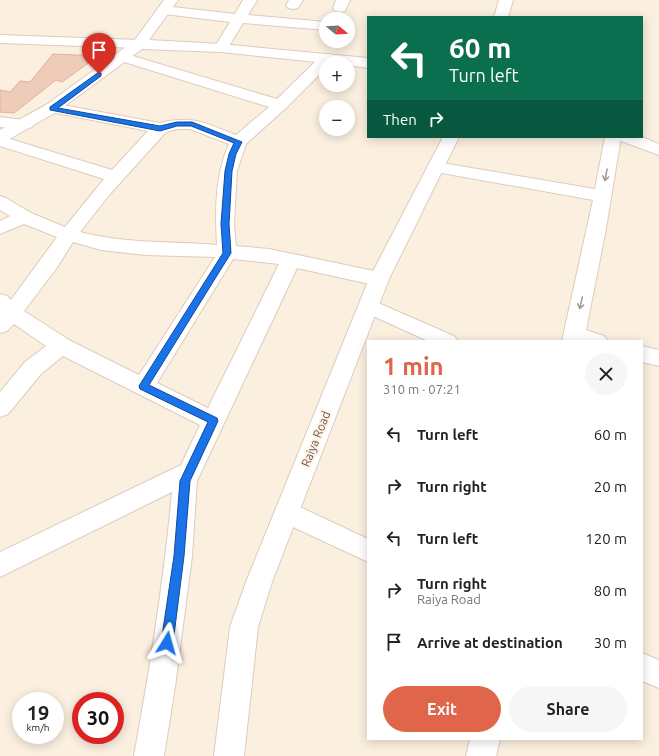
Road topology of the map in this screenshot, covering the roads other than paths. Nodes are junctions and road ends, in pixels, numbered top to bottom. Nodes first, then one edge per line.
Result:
1 (250, 0) edge
2 (506, 0) edge
3 (168, 5) edge
4 (501, 16) edge
5 (239, 17) junction
6 (319, 25) edge
7 (0, 39) edge
8 (139, 44) junction
9 (221, 48) junction
10 (123, 57) junction
11 (319, 57) edge
12 (355, 61) edge
13 (367, 63) edge
14 (319, 66) edge
15 (280, 105) junction
16 (52, 108) junction
17 (0, 122) edge
18 (26, 124) junction
19 (160, 128) junction
20 (0, 137) edge
21 (450, 138) edge
22 (613, 138) edge
23 (629, 138) edge
24 (0, 140) edge
25 (238, 142) junction
26 (659, 150) edge
27 (436, 167) junction
28 (116, 177) junction
29 (603, 196) junction
30 (0, 202) edge
31 (24, 217) junction
32 (0, 228) edge
33 (68, 235) junction
34 (227, 253) junction
35 (290, 261) junction
36 (379, 279) junction
37 (369, 306) junction
38 (4, 313) edge
39 (573, 338) edge
40 (445, 340) edge
41 (589, 340) edge
42 (61, 346) junction
43 (643, 354) edge
44 (659, 358) edge
45 (144, 386) junction
46 (0, 408) edge
47 (213, 421) junction
48 (189, 472) junction
49 (287, 512) junction
50 (367, 551) edge
51 (0, 565) edge
52 (643, 668) edge
53 (659, 674) edge
54 (485, 740) edge
55 (149, 756) edge
56 (229, 756) edge
57 (481, 756) edge

1 - 5 street
2 - 4 street
3 - 5 street
3 - 8 street
5 - 6 street
5 - 9 street
7 - 8 street
8 - 9 street
8 - 10 street
9 - 11 street
10 - 15 street
10 - 16 street
12 - 13 street
14 - 15 street
15 - 25 street
16 - 18 street
16 - 19 street
17 - 18 street
18 - 20 street
19 - 25 street
19 - 28 street
21 - 27 street, Raiya Road
22 -> 29 street
23 - 26 street
24 - 28 street
25 - 34 street
27 - 29 street
27 - 36 street, Raiya Road
28 - 33 street
29 -> 39 street
30 - 31 street
31 - 32 street
31 - 33 street
33 - 34 street
33 - 38 street
34 - 35 street
34 - 45 street
35 - 36 street
35 - 47 street
36 - 37 street, Raiya Road
37 - 40 street
37 - 49 street, Raiya Road
38 - 42 street
39 - 41 street
42 - 45 street
42 - 46 street
43 - 44 street
45 - 47 street
47 - 48 street
48 - 51 street
48 - 55 street
49 - 50 street
49 - 56 street, Raiya Road
52 - 53 street
54 - 57 street

